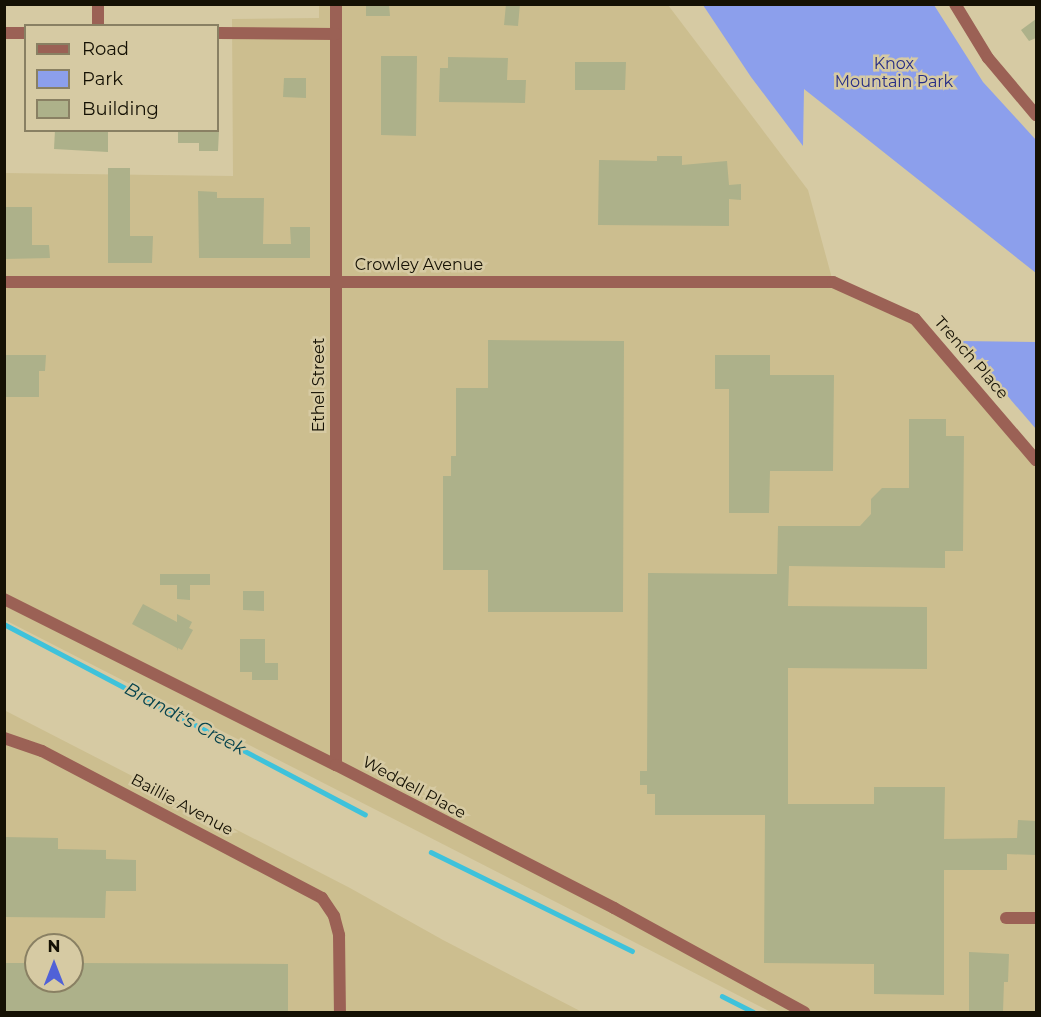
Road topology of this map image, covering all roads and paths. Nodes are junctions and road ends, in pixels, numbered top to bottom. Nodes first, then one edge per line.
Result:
1 (98, 4) edge
2 (336, 4) edge
3 (955, 4) edge
4 (98, 24) edge
5 (4, 33) edge
6 (24, 33) edge
7 (219, 33) edge
8 (336, 34) junction
9 (1036, 115) edge
10 (4, 282) edge
11 (335, 282) junction
12 (833, 282) joint
13 (1036, 460) edge
14 (4, 599) edge
15 (4, 738) edge
16 (336, 765) junction
17 (1006, 918) dead end
18 (1036, 918) edge
19 (340, 1012) edge
20 (804, 1012) edge

1 - 4 street
2 - 8 street, Ethel Street
3 - 9 street
5 - 6 street
7 - 8 street
8 - 11 street, Ethel Street
10 - 11 street, Crowley Avenue
11 - 12 street, Crowley Avenue
11 - 16 street, Ethel Street
12 - 13 street, Trench Place
14 - 16 street, Weddell Place
15 - 19 street, Baillie Avenue
16 - 20 street, Weddell Place
17 - 18 street

